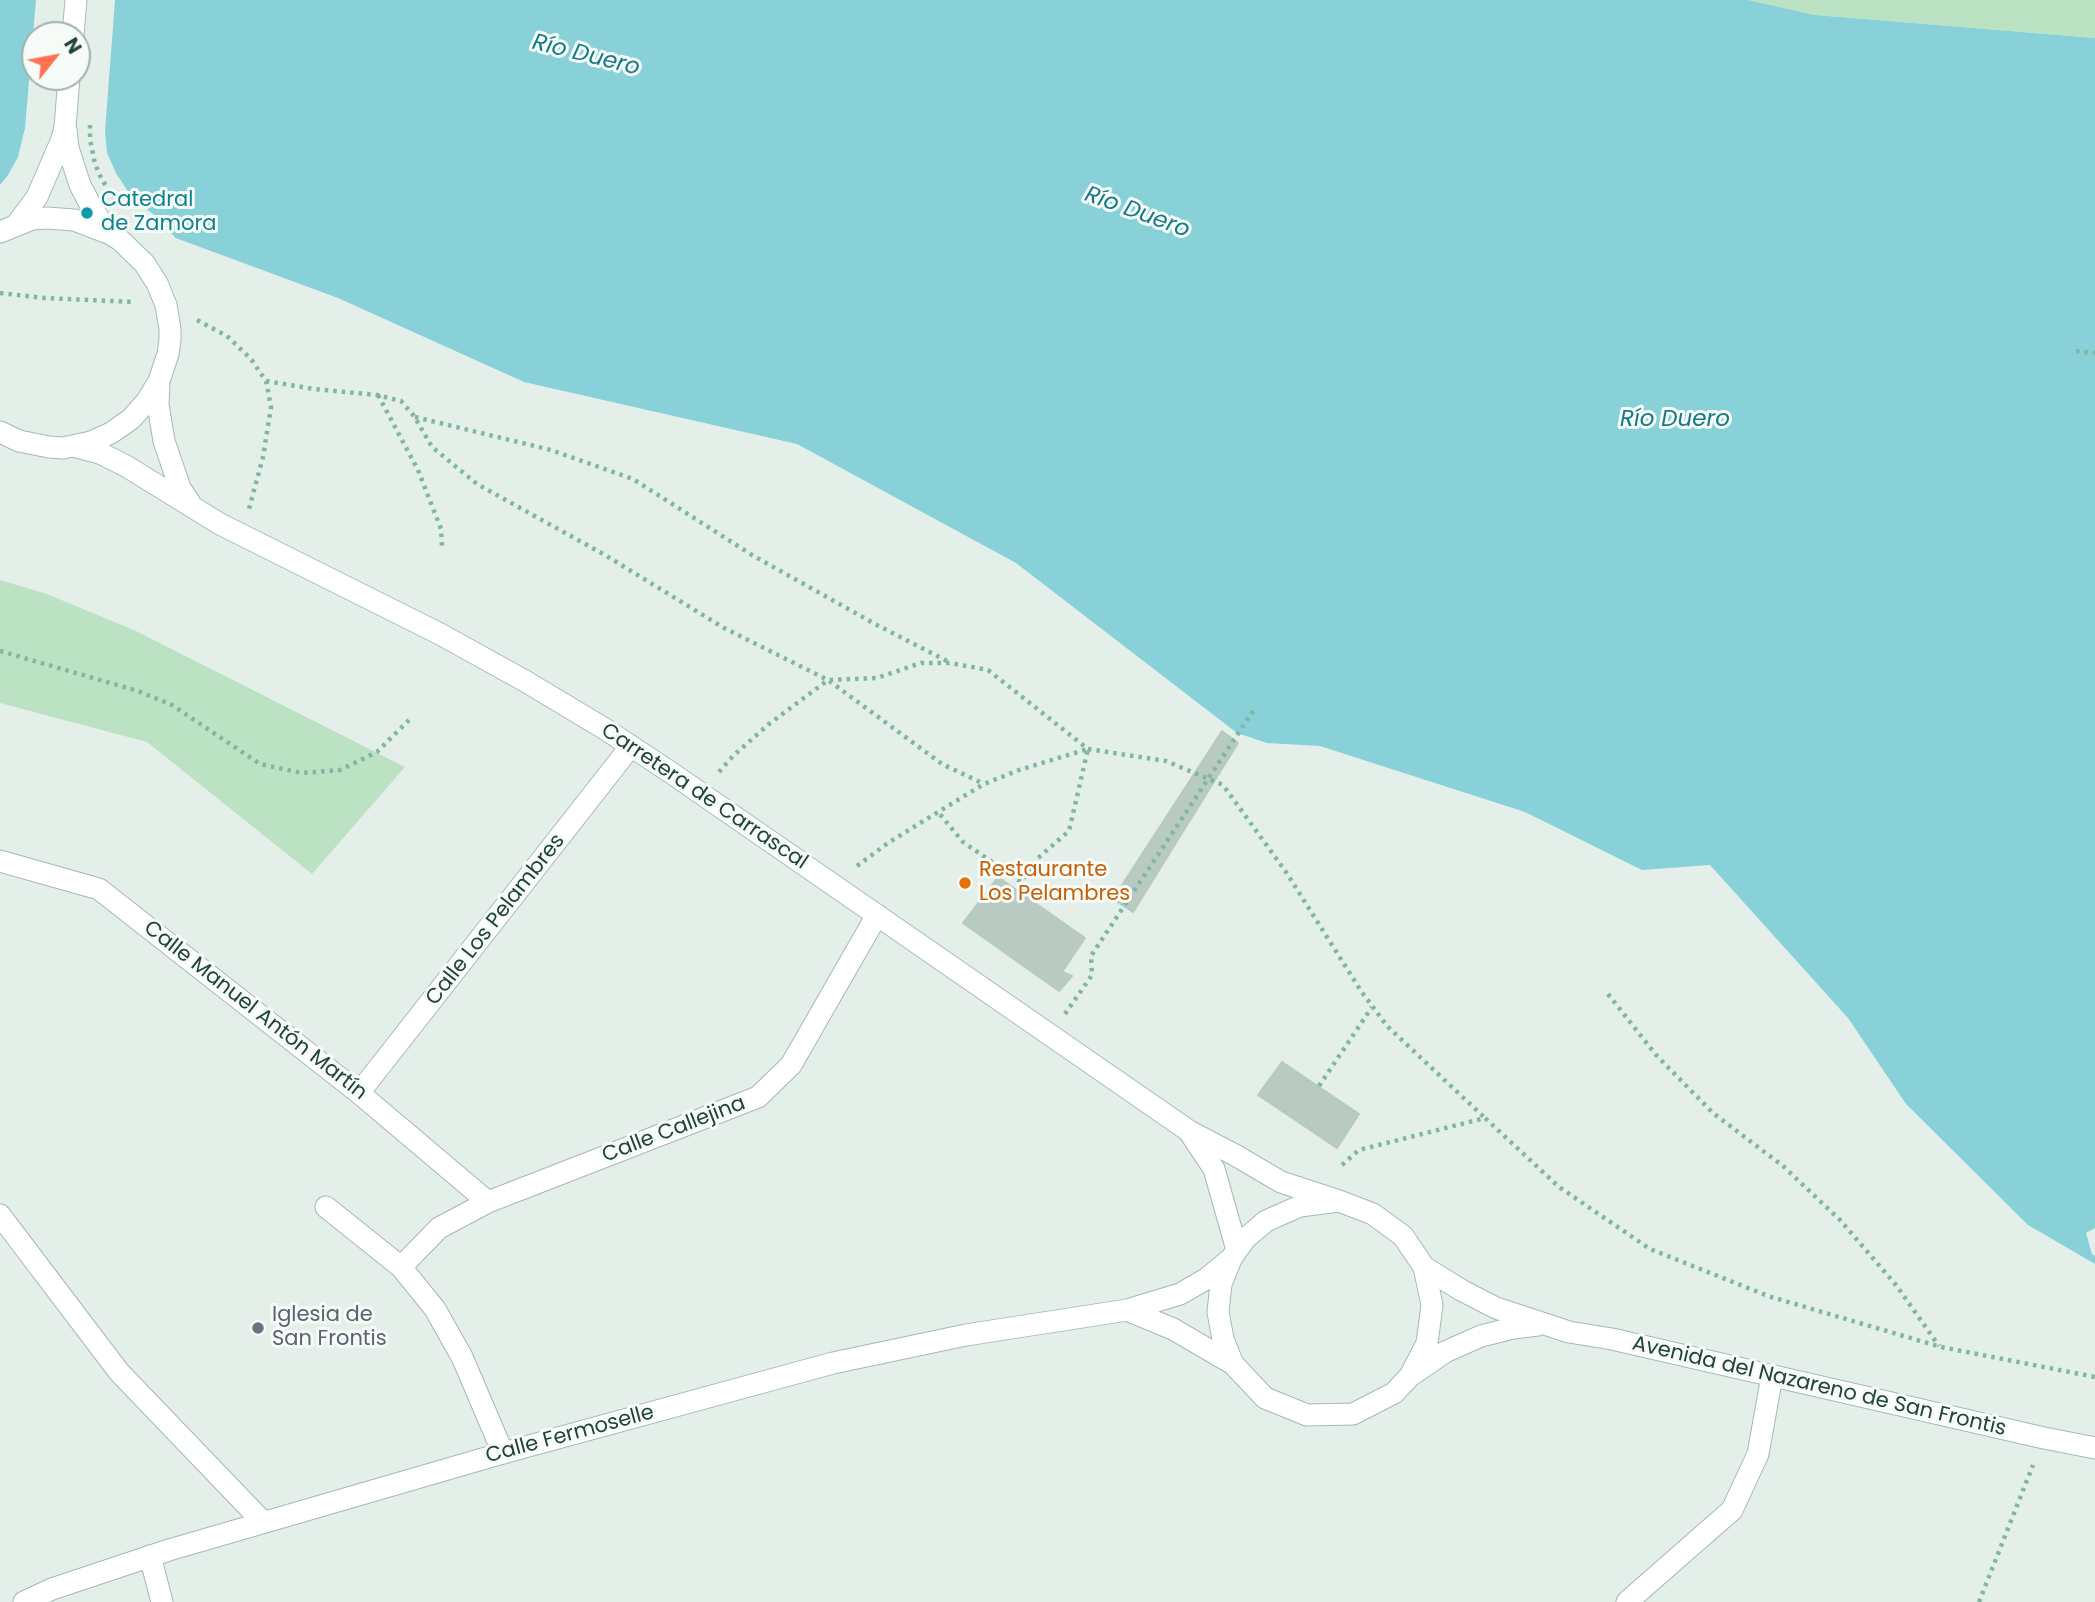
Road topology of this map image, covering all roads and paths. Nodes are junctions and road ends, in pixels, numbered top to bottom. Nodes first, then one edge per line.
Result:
1 (76, 0) edge
2 (74, 21) edge
3 (68, 91) edge
4 (65, 122) junction
5 (8, 228) edge
6 (109, 233) junction
7 (2076, 351) dead end
8 (2095, 353) edge
9 (266, 380) dead end
10 (159, 381) junction
11 (377, 395) junction
12 (414, 416) junction
13 (1, 433) edge
14 (74, 446) junction
15 (194, 507) junction
16 (442, 546) dead end
17 (0, 651) edge
18 (950, 663) junction
19 (828, 680) junction
20 (1253, 711) dead end
21 (409, 720) dead end
22 (631, 746) junction
23 (1088, 749) junction
24 (718, 773) dead end
25 (1206, 779) junction
26 (984, 784) junction
27 (938, 811) junction
28 (0, 861) edge
29 (840, 889) junction
30 (877, 915) junction
31 (1608, 994) dead end
32 (1372, 1007) junction
33 (1065, 1014) dead end
34 (1319, 1086) dead end
35 (359, 1093) junction
36 (1485, 1118) junction
37 (1189, 1131) junction
38 (1342, 1165) dead end
39 (1339, 1201) junction
40 (488, 1202) junction
41 (326, 1207) dead end
42 (0, 1214) edge
43 (1234, 1254) junction
44 (401, 1267) junction
45 (1424, 1267) junction
46 (1126, 1310) junction
47 (1543, 1324) junction
48 (1941, 1348) junction
49 (1233, 1364) junction
50 (1410, 1376) junction
51 (1772, 1376) junction
52 (2095, 1377) edge
53 (2044, 1438) junction
54 (2095, 1448) edge
55 (503, 1453) junction
56 (263, 1522) junction
57 (150, 1556) junction
58 (24, 1602) edge
59 (162, 1602) edge
60 (1627, 1602) edge
61 (1979, 1602) edge

1 - 2 main road
3 - 4 main road
4 - 5 main road
4 - 6 main road
5 - 6 main road
6 - 10 main road, bridge
7 - 8 path
9 - 11 path
10 - 14 main road
10 - 15 main road, Carretera de Carrascal
11 - 12 path
11 - 16 path
12 - 18 path
12 - 19 path
13 - 14 main road
14 - 15 main road, Carretera de Carrascal
15 - 22 main road, Carretera de Carrascal
17 - 21 path
18 - 19 path
18 - 23 path
19 - 24 path
19 - 26 path
20 - 25 path
22 - 29 main road, Carretera de Carrascal
22 - 35 main road, Calle Los Pelambres
23 - 25 path
23 - 26 path
23 - 27 path
25 - 32 path
25 - 33 path
26 - 27 path
27 - 29 path
28 - 35 main road, Calle Manuel Antón Martín
29 - 30 main road, Carretera de Carrascal
30 - 37 main road, Carretera de Carrascal
30 - 40 main road, Calle Callejina
31 - 48 path
32 - 34 path
32 - 36 path
35 - 40 main road, Calle Manuel Antón Martín
36 - 38 path
36 - 48 path
37 - 39 main road, Carretera de Carrascal
37 - 43 main road, Carretera de Carrascal
39 - 43 main road
39 - 45 main road
40 - 44 main road, Calle Callejina
41 - 44 main road
42 - 56 main road
43 - 46 main road, Calle Fermoselle
43 - 49 main road
44 - 55 main road
45 - 47 main road, Avenida del Nazareno de San Frontis
45 - 50 main road
46 - 49 main road
46 - 55 main road, Calle Fermoselle
47 - 50 main road, Avenida del Nazareno de San Frontis
47 - 51 main road, Avenida del Nazareno de San Frontis
48 - 52 path
49 - 50 main road
51 - 53 main road, Avenida del Nazareno de San Frontis
51 - 60 main road
53 - 54 main road, Avenida del Nazareno de San Frontis
53 - 61 path
55 - 56 main road, Calle Fermoselle
56 - 57 main road, Calle Fermoselle
57 - 58 main road, Calle Fermoselle
57 - 59 main road

